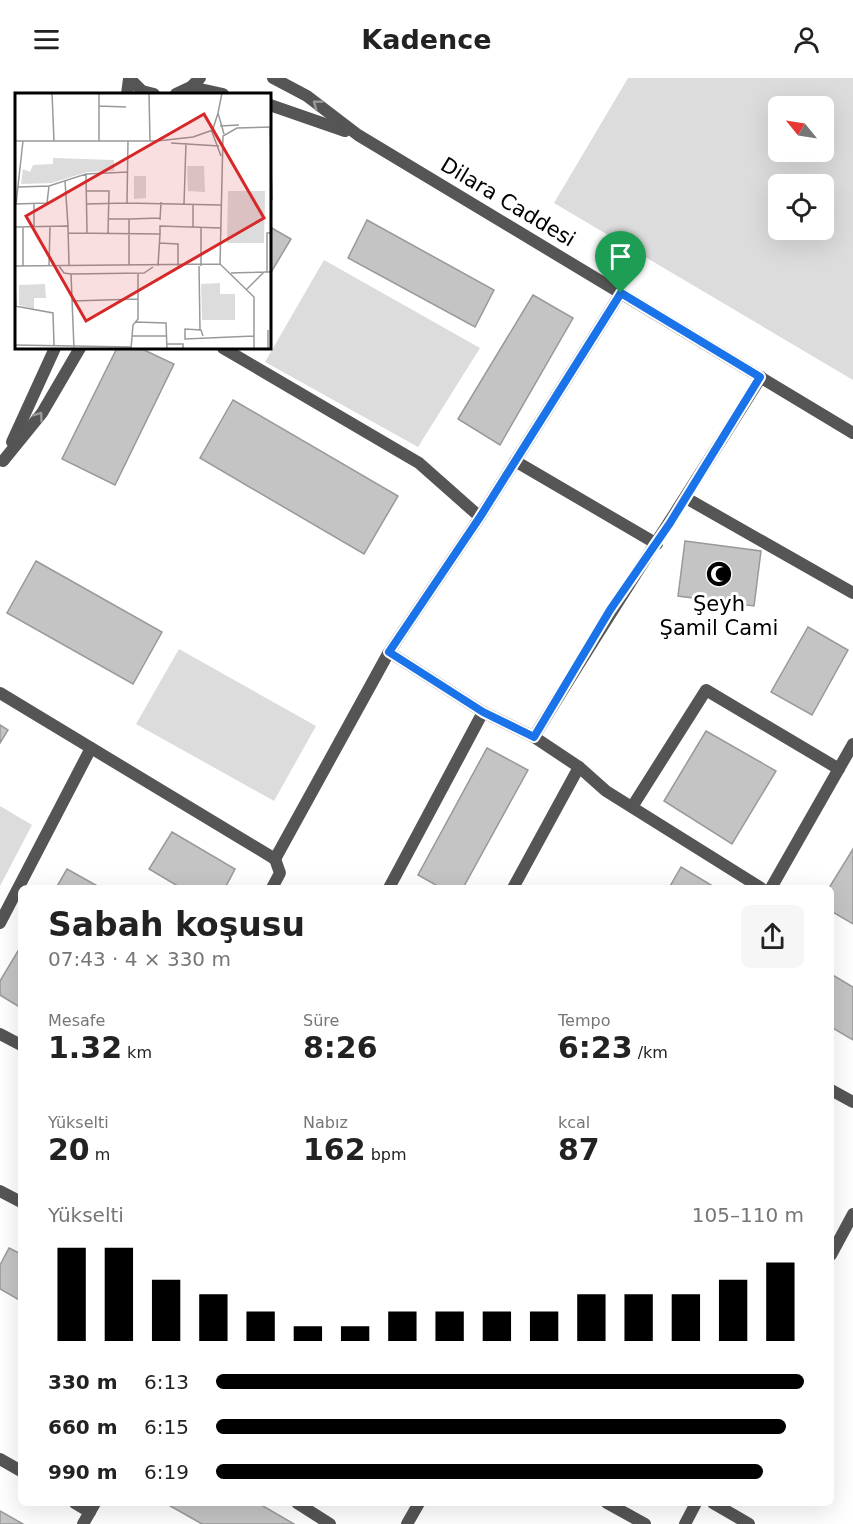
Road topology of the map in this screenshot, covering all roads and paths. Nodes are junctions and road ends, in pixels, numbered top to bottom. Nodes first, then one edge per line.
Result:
1 (273, 78) edge
2 (129, 79) edge
3 (195, 83) edge
4 (150, 93) edge
5 (178, 93) edge
6 (220, 93) edge
7 (272, 106) edge
8 (358, 135) junction
9 (621, 293) junction
10 (55, 350) edge
11 (79, 350) edge
12 (226, 350) edge
13 (760, 377) junction
14 (853, 433) edge
15 (515, 460) junction
16 (1, 464) edge
17 (686, 498) junction
18 (480, 517) junction
19 (657, 544) junction
20 (853, 593) edge
21 (389, 652) junction
22 (0, 693) edge
23 (483, 712) junction
24 (534, 737) junction
25 (853, 744) edge
26 (91, 748) junction
27 (579, 767) junction
28 (839, 769) junction
29 (632, 807) junction
30 (275, 858) junction
31 (19, 885) edge
32 (274, 885) edge
33 (391, 885) edge
34 (515, 885) edge
35 (756, 885) edge
36 (773, 885) edge
37 (18, 888) edge
38 (0, 922) edge
39 (0, 1034) edge
40 (18, 1043) edge
41 (834, 1092) edge
42 (853, 1102) edge
43 (0, 1191) edge
44 (18, 1200) edge
45 (853, 1214) edge
46 (834, 1249) edge
47 (0, 1459) edge
48 (18, 1469) edge
49 (302, 1506) edge
50 (417, 1506) edge
51 (612, 1506) edge
52 (694, 1506) edge
53 (718, 1506) edge
54 (92, 1507) edge
55 (83, 1524) edge
56 (330, 1524) edge
57 (407, 1524) edge
58 (645, 1524) edge
59 (685, 1524) edge
60 (750, 1524) edge

8 -> 1 street
2 - 4 street
3 - 5 street
3 - 6 street
7 - 8 street
8 - 9 street, Dilara Caddesi
9 - 13 street, Dilara Caddesi
9 - 15 street
10 - 16 street
16 -> 11 street
12 - 18 street
13 - 14 street, Dilara Caddesi
13 - 17 street
15 - 18 street
15 - 19 street
17 - 19 street
17 - 20 street
18 - 21 street
19 - 24 street
21 - 23 street
21 - 30 street
22 - 26 street
23 - 24 street
23 - 33 street
24 - 27 street
25 - 28 street
26 - 30 street
26 - 31 street
27 - 29 street
27 - 34 street
28 - 29 street
28 - 36 street
29 - 35 street
30 - 32 street
37 - 38 street
39 - 40 street
41 - 42 street
43 - 44 street
45 - 46 street
47 - 48 street
49 - 56 street
50 - 57 street
51 - 58 street
52 - 59 street
53 - 60 street
54 - 55 street

